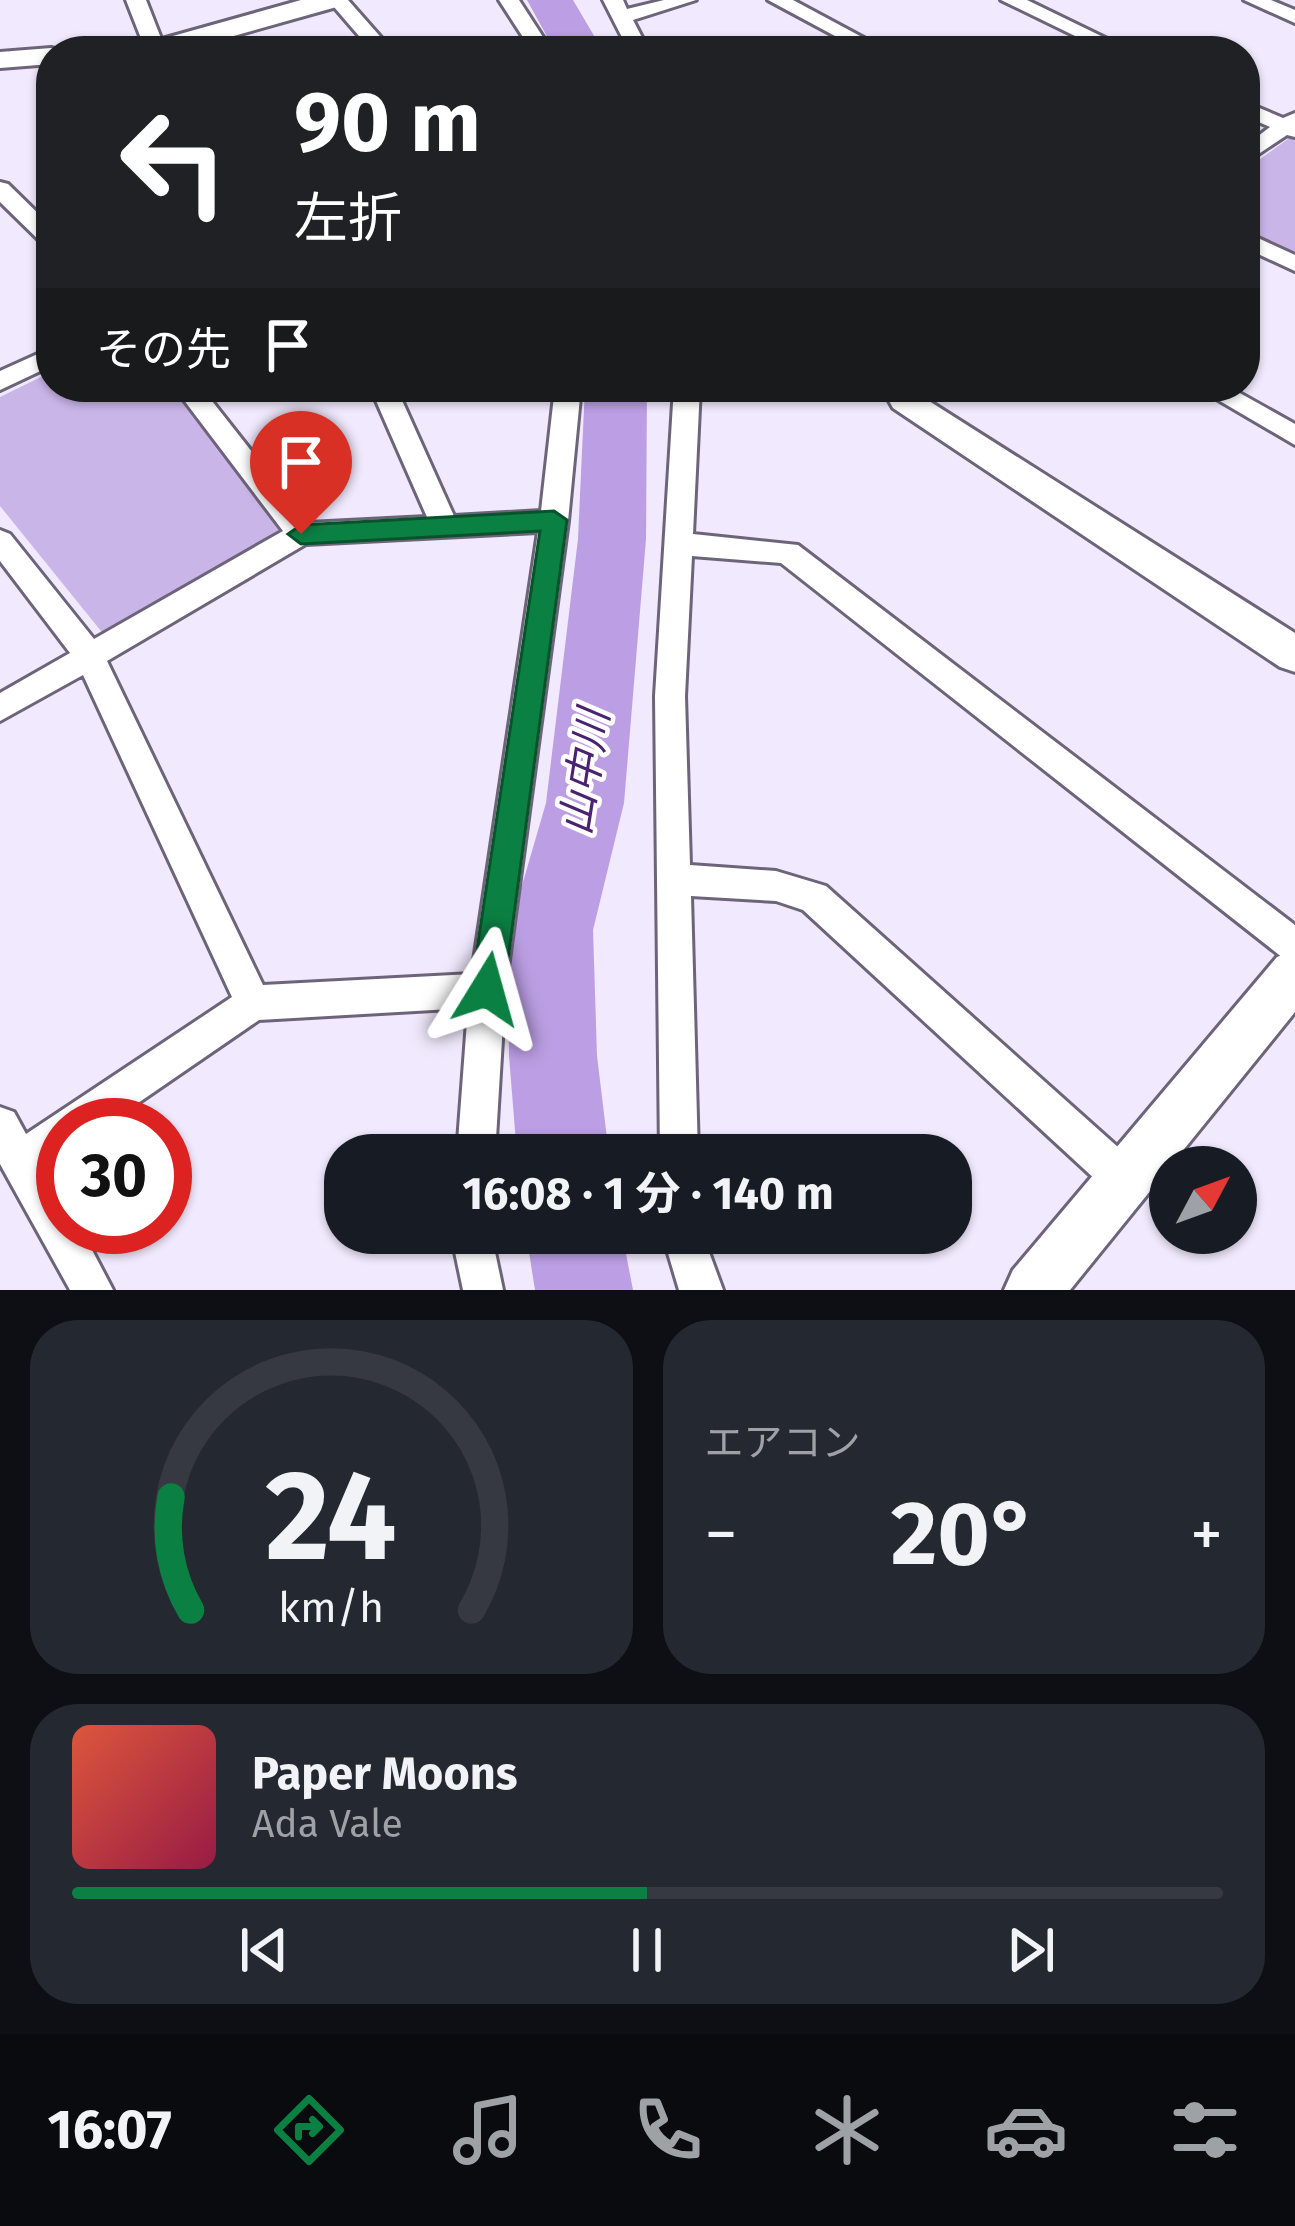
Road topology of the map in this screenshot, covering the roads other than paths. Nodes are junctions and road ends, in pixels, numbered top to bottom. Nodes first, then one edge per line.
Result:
1 (136, 0) edge
2 (335, 0) edge
3 (509, 0) edge
4 (686, 0) edge
5 (778, 0) edge
6 (1011, 0) edge
7 (1254, 0) edge
8 (618, 8) edge
9 (1295, 17) edge
10 (144, 36) edge
11 (200, 36) edge
12 (369, 36) edge
13 (532, 36) edge
14 (632, 36) edge
15 (849, 36) edge
16 (1089, 36) edge
17 (36, 57) edge
18 (0, 60) edge
19 (1260, 113) edge
20 (1292, 125) edge
21 (1260, 146) edge
22 (0, 189) edge
23 (36, 224) edge
24 (1260, 246) edge
25 (1295, 264) edge
26 (36, 363) edge
27 (0, 381) edge
28 (199, 402) edge
29 (390, 402) edge
30 (566, 402) edge
31 (686, 402) edge
32 (921, 402) edge
33 (1236, 402) edge
34 (1295, 436) edge
35 (554, 520) junction
36 (445, 526) junction
37 (301, 534) junction
38 (0, 541) edge
39 (680, 544) junction
40 (1295, 655) edge
41 (91, 656) junction
42 (0, 708) edge
43 (673, 879) junction
44 (1295, 946) edge
45 (1295, 974) edge
46 (487, 989) junction
47 (253, 1004) junction
48 (113, 1098) edge
49 (0, 1126) edge
50 (477, 1134) edge
51 (679, 1134) edge
52 (36, 1150) edge
53 (21, 1160) junction
54 (1124, 1179) junction
55 (475, 1254) edge
56 (688, 1254) edge
57 (93, 1290) edge
58 (483, 1290) edge
59 (703, 1290) edge
60 (1033, 1290) edge

1 - 10 street
2 - 11 street
2 - 12 street
3 - 13 street
4 - 8 street
5 - 15 street
6 - 16 street
7 - 9 street
8 - 14 street
17 - 18 street
19 - 20 street
20 - 21 street
22 - 23 street
24 - 25 street
26 - 27 street
28 - 37 street
29 - 36 street
30 - 35 street
31 - 39 street
32 - 40 street
33 - 34 street
35 - 36 street
35 - 46 street
36 - 37 street
37 - 41 street
38 - 41 street
39 - 43 street
39 - 44 street
41 - 42 street
41 - 47 street
43 - 51 street
43 - 54 street
45 - 54 street
46 - 47 street
46 - 50 street
47 - 48 street
49 - 53 street
52 - 53 street
53 - 57 street
54 - 60 street
55 - 58 street
56 - 59 street

